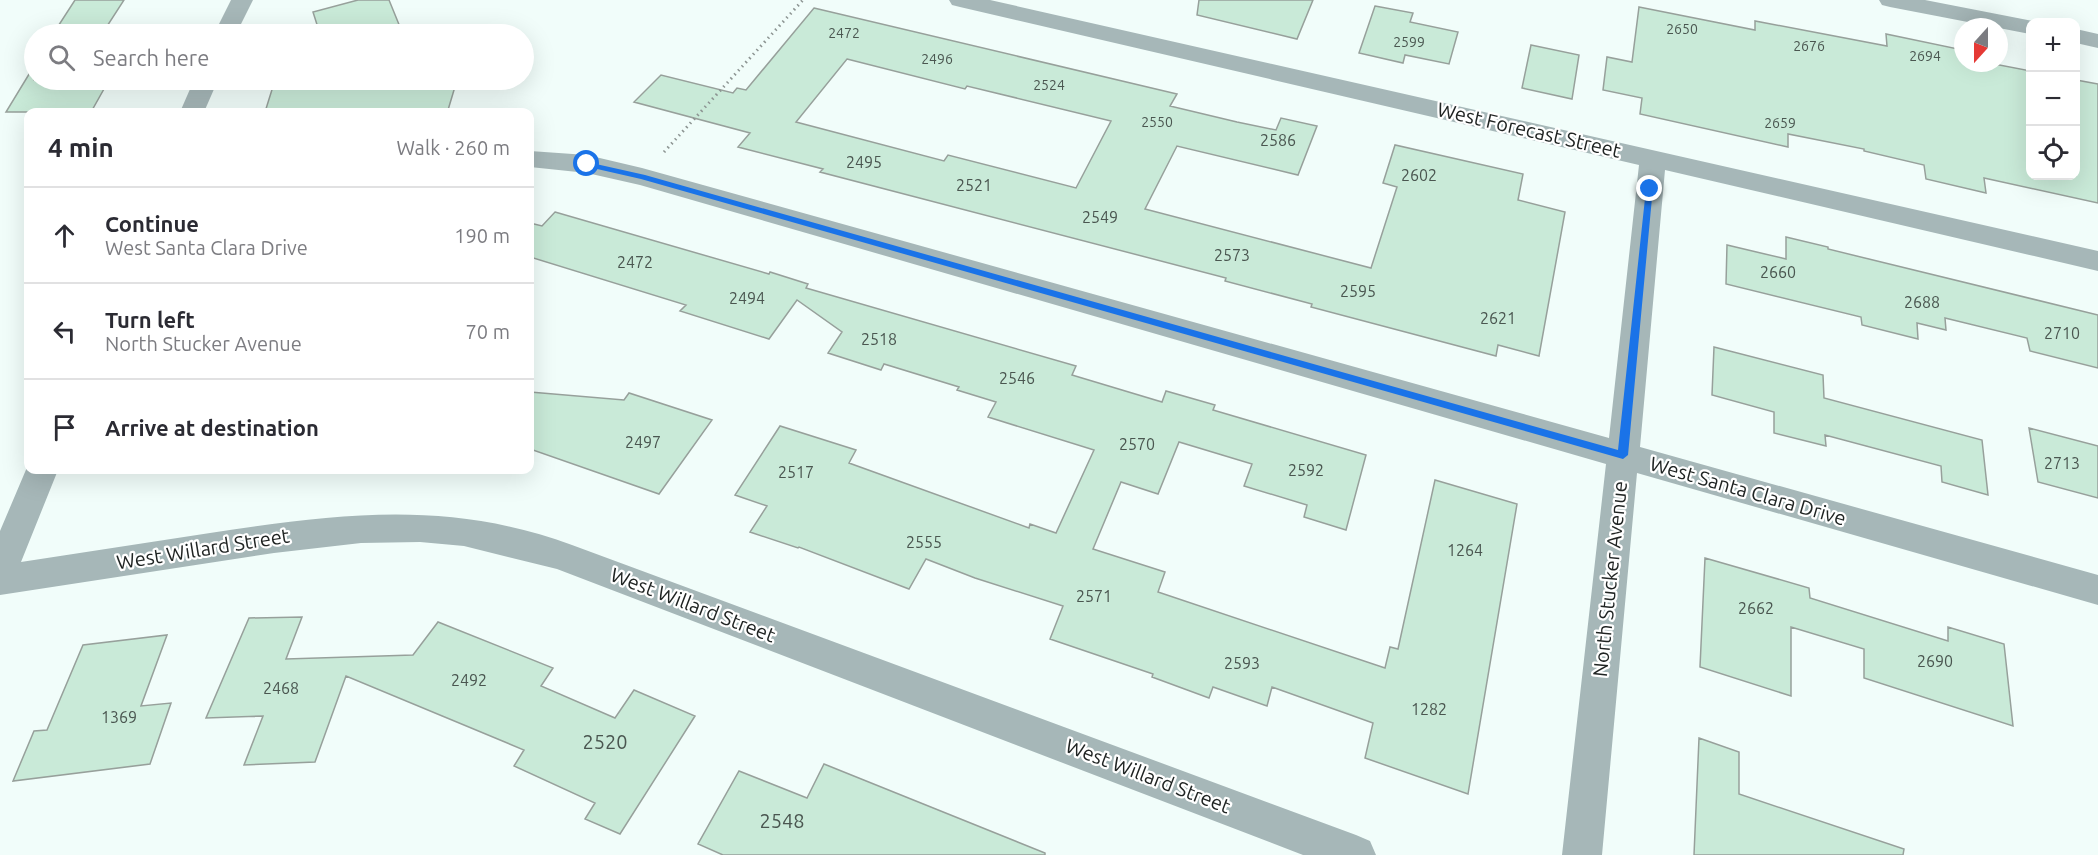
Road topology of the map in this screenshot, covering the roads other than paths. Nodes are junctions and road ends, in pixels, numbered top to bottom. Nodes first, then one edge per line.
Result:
1 (242, 0) edge
2 (960, 0) edge
3 (1890, 0) edge
4 (230, 24) edge
5 (2026, 26) edge
6 (2080, 37) edge
7 (2098, 41) edge
8 (202, 90) edge
9 (194, 108) edge
10 (534, 159) edge
11 (1653, 159) junction
12 (2098, 261) edge
13 (1623, 455) junction
14 (40, 474) edge
15 (0, 571) edge
16 (0, 580) edge
17 (2098, 590) edge
18 (1356, 855) edge
19 (1582, 855) edge

1 - 4 street
2 - 11 street, West Forecast Street
3 - 5 street
6 - 7 street
8 - 9 street
10 - 13 street, West Santa Clara Drive
11 - 12 street, West Forecast Street
11 - 13 street, North Stucker Avenue
13 - 17 street, West Santa Clara Drive
13 - 19 street, North Stucker Avenue
14 - 15 street
16 - 18 street, West Willard Street

